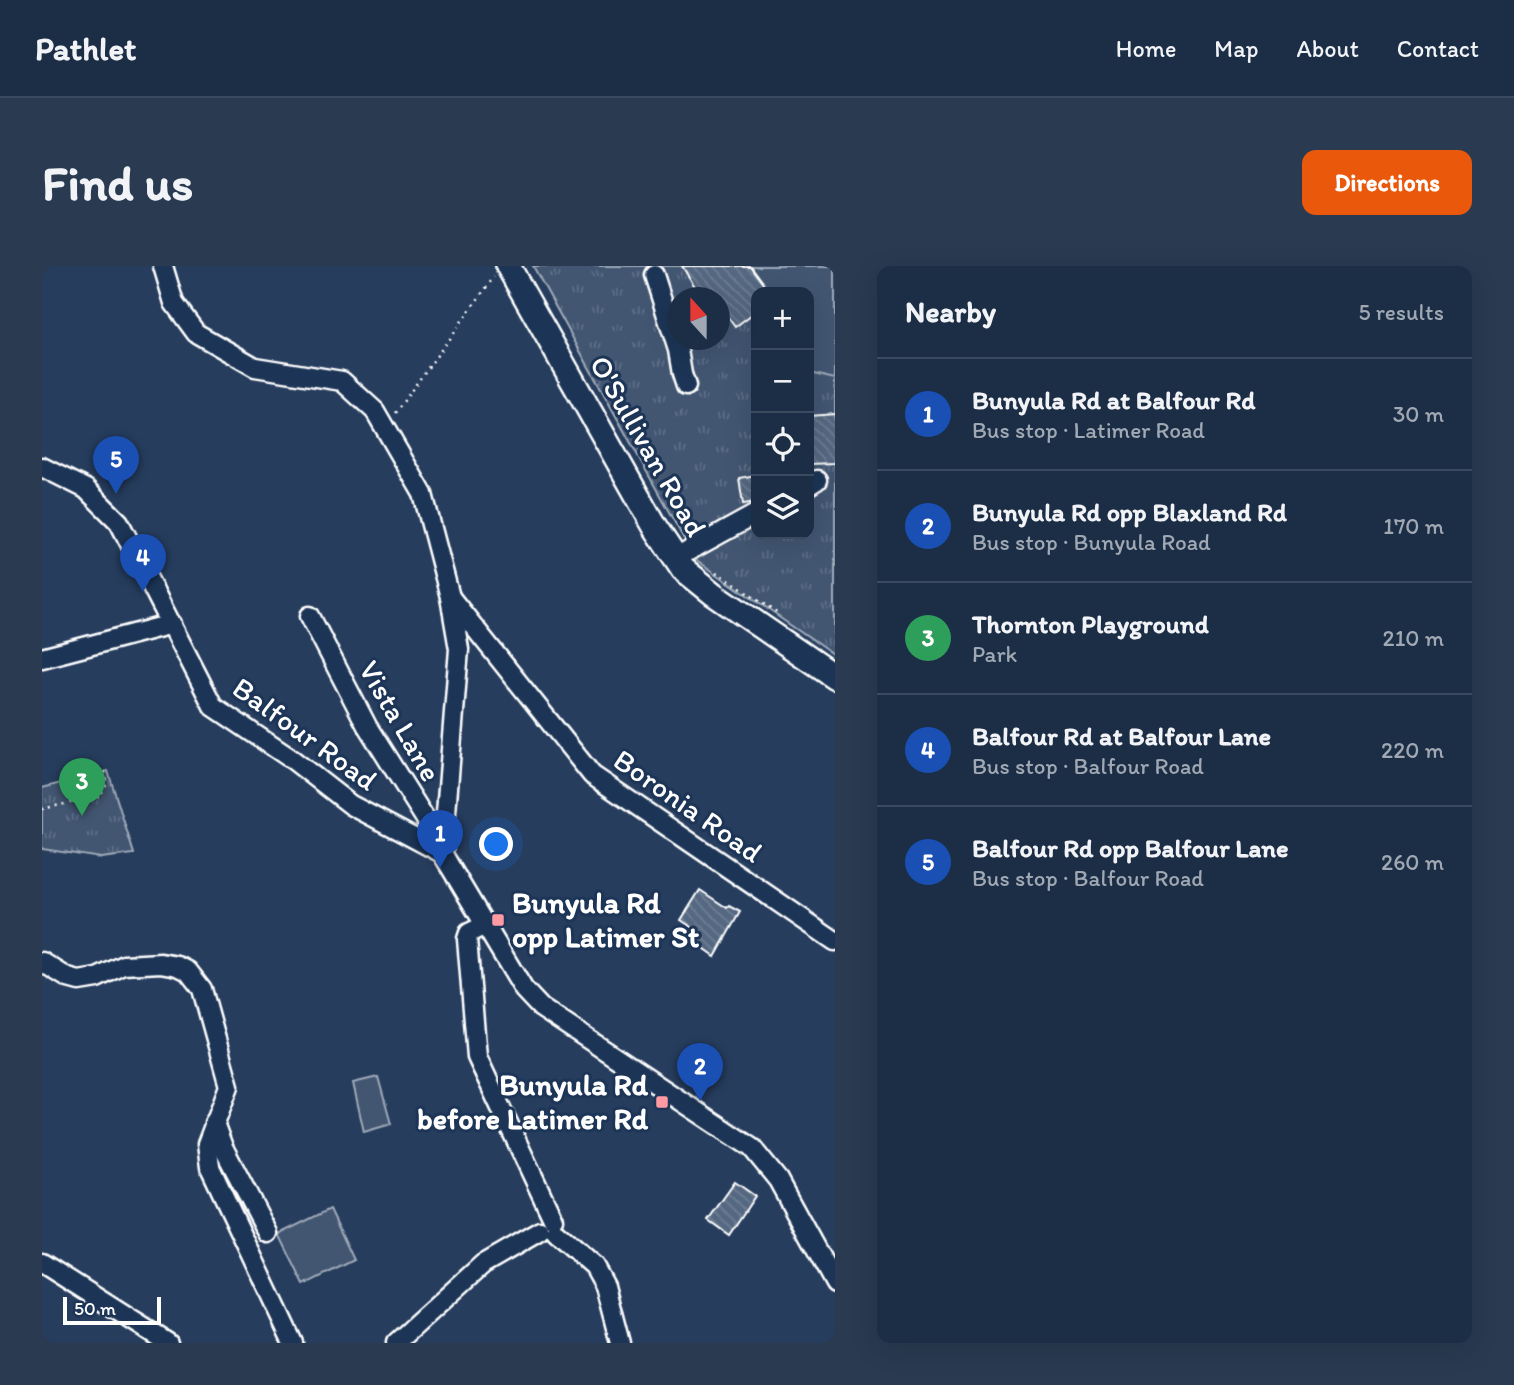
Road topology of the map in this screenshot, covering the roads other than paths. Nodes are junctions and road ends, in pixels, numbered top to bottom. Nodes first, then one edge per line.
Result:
1 (163, 266) edge
2 (501, 271) edge
3 (654, 275) dead end
4 (686, 386) dead end
5 (42, 467) edge
6 (751, 517) edge
7 (684, 554) junction
8 (450, 597) junction
9 (310, 616) dead end
10 (172, 624) junction
11 (42, 658) edge
12 (835, 677) edge
13 (443, 853) junction
14 (485, 925) junction
15 (835, 941) edge
16 (42, 962) edge
17 (214, 1123) junction
18 (550, 1228) junction
19 (268, 1233) dead end
20 (44, 1271) edge
21 (835, 1284) edge
22 (168, 1343) edge
23 (293, 1343) edge
24 (396, 1343) edge
25 (620, 1343) edge

1 - 8 street
2 - 7 main road, O'Sullivan Road
3 - 4 street
5 - 10 street, Balfour Road
6 - 7 street
7 - 12 main road, O'Sullivan Road
8 - 13 street
8 - 15 street, Boronia Road
9 - 13 street, Vista Lane
10 - 11 street
10 - 13 street, Balfour Road
13 - 14 street, Vista Lane
14 - 18 street
14 - 21 street, Vista Lane
16 - 17 street
17 - 19 street
17 - 23 street
18 - 24 street
18 - 25 street
20 - 22 street

